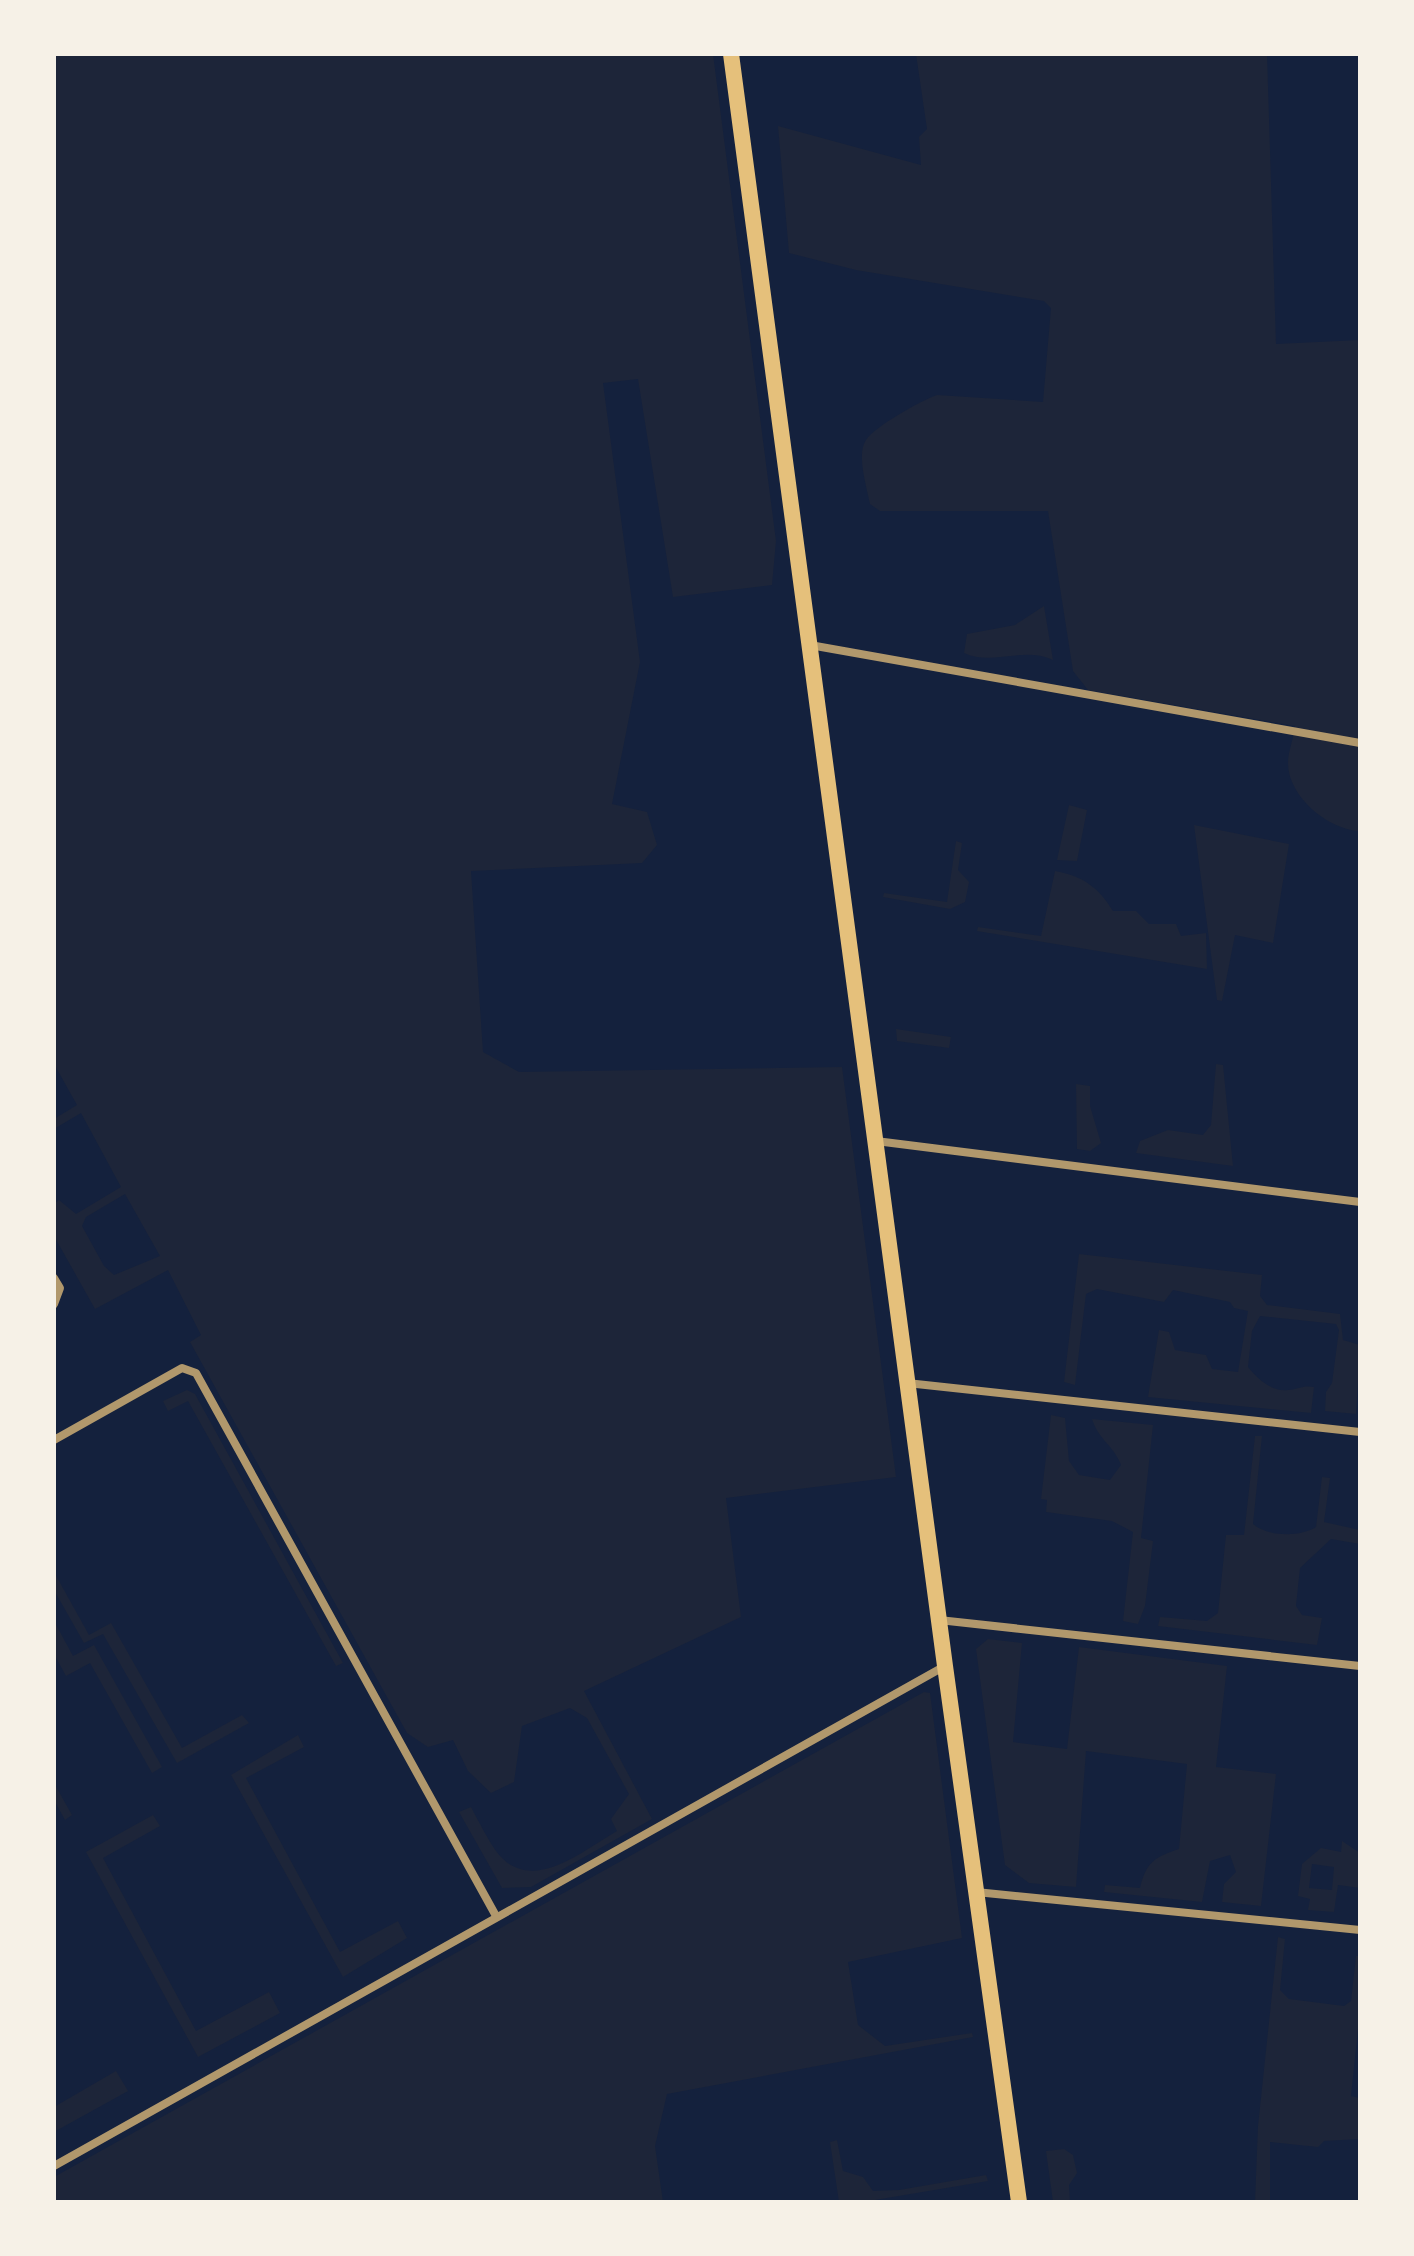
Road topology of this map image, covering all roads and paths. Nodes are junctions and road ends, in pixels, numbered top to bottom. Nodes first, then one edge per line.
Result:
1 (731, 54) edge
2 (810, 645) junction
3 (1360, 743) edge
4 (875, 1141) junction
5 (1360, 1202) edge
6 (54, 1278) edge
7 (54, 1304) edge
8 (907, 1383) junction
9 (1360, 1432) edge
10 (54, 1440) edge
11 (938, 1620) junction
12 (945, 1666) junction
13 (1360, 1666) edge
14 (976, 1892) junction
15 (496, 1916) junction
16 (1360, 1930) edge
17 (54, 2166) edge
18 (1019, 2202) edge

1 - 2 main road
2 - 3 street
2 - 4 main road
4 - 5 street
4 - 8 main road
6 - 7 street
8 - 9 street
8 - 11 main road
10 - 15 street
11 - 12 main road
11 - 13 street
12 - 14 main road
12 - 15 street
14 - 16 street
14 - 18 main road
15 - 17 street

